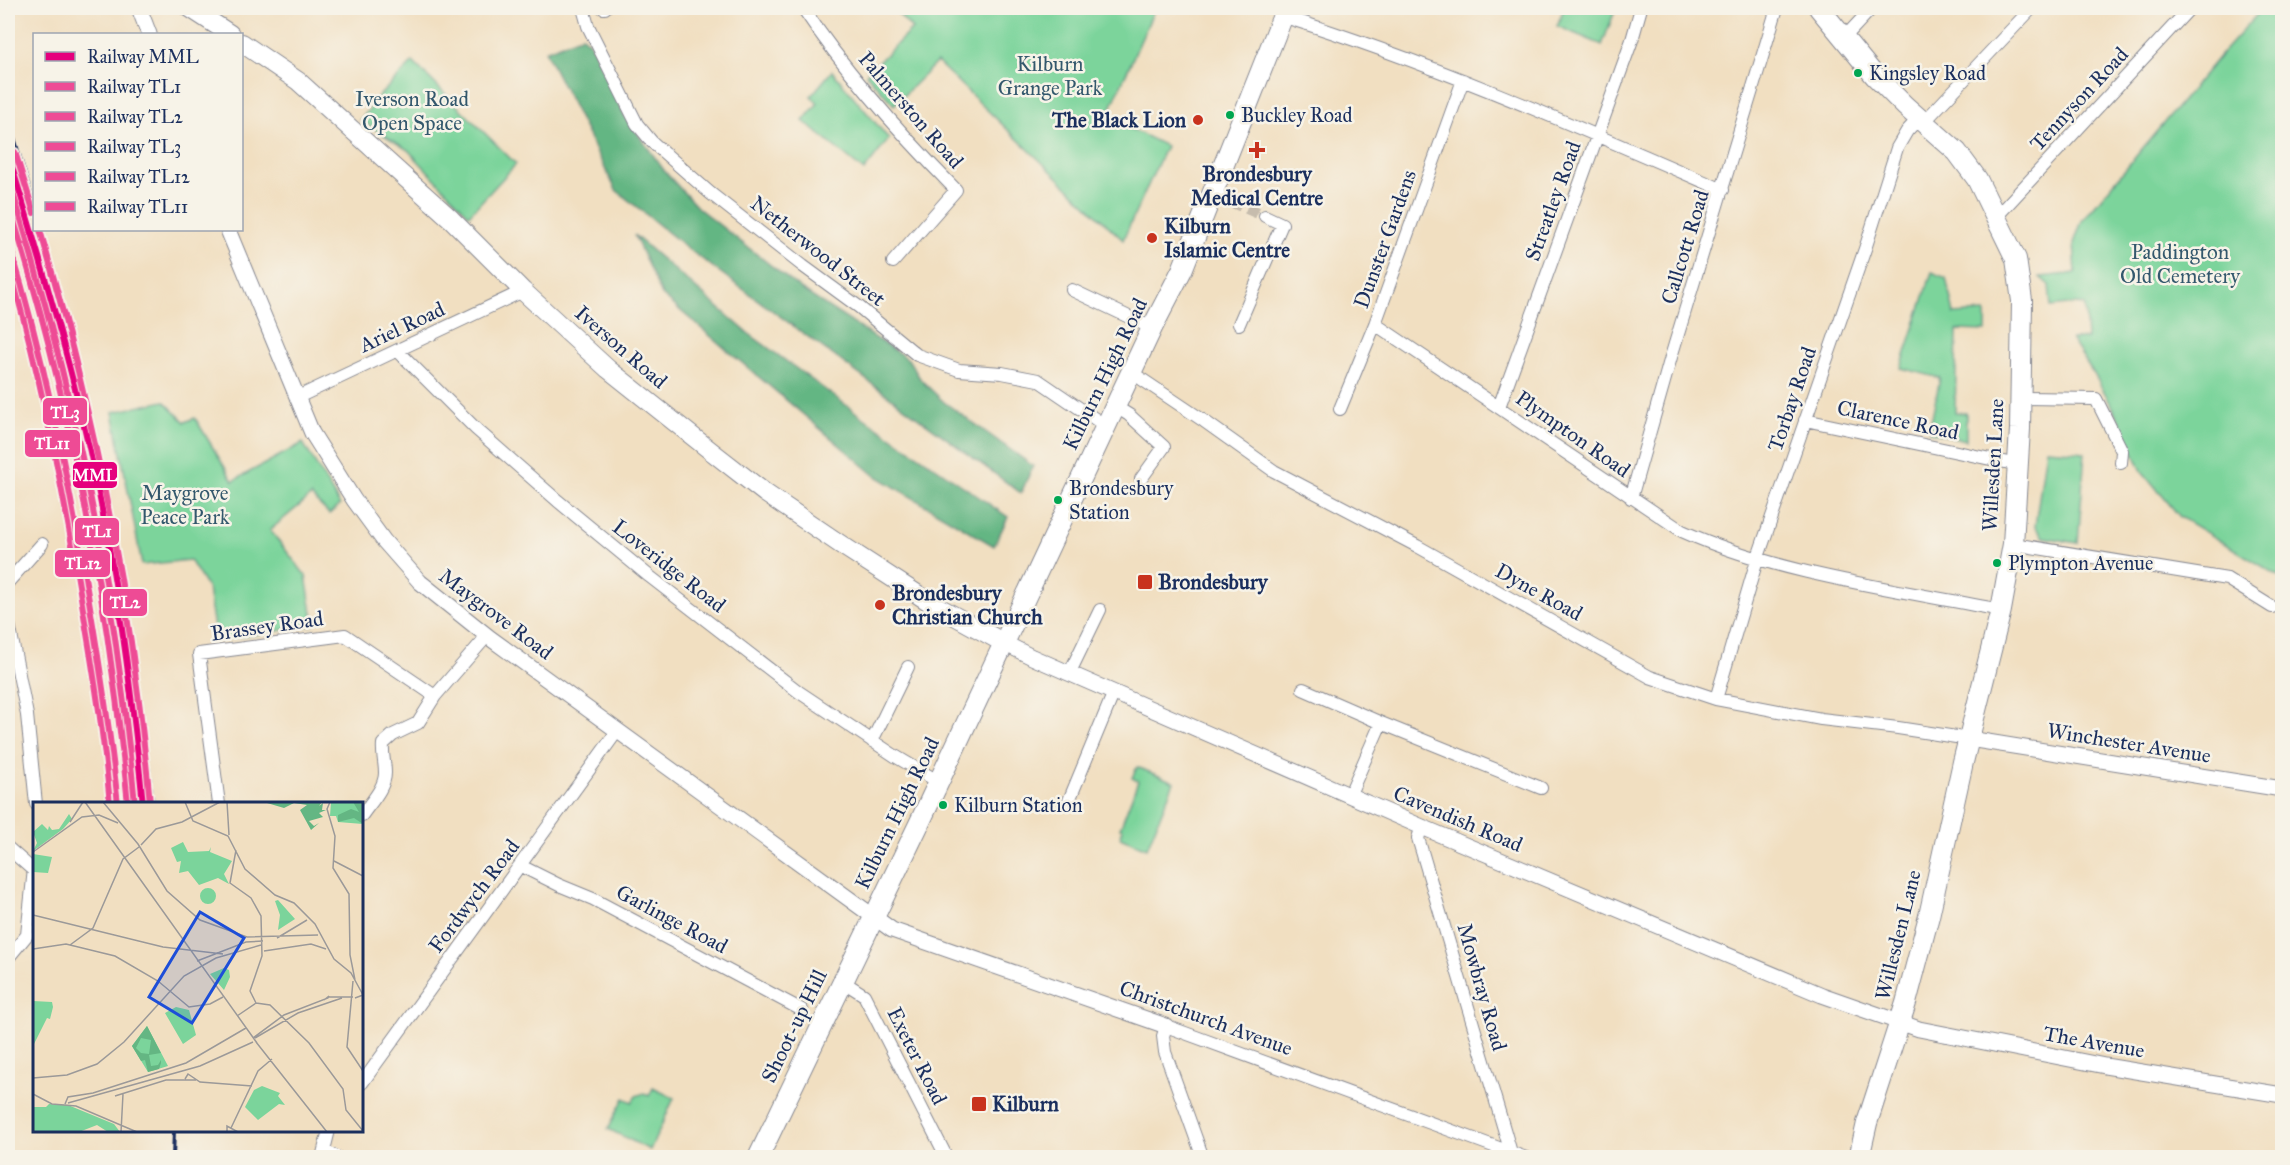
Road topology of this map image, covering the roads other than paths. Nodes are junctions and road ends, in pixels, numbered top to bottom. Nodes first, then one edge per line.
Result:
1 (139, 8) edge
2 (190, 8) edge
3 (583, 8) edge
4 (803, 8) edge
5 (1641, 8) edge
6 (1778, 8) edge
7 (1819, 8) edge
8 (1872, 8) edge
9 (2032, 8) edge
10 (2190, 8) edge
11 (1284, 12) edge
12 (148, 33) edge
13 (228, 33) edge
14 (1843, 39) junction
15 (243, 44) edge
16 (1463, 80) junction
17 (1922, 120) junction
18 (1598, 135) junction
19 (1723, 190) junction
20 (1265, 216) tunnel mouth
21 (1996, 217) junction
22 (228, 231) edge
23 (893, 262) dead end
24 (1072, 290) dead end
25 (523, 291) junction
26 (1239, 324) dead end
27 (1375, 324) junction
28 (1152, 328) junction
29 (398, 351) junction
30 (1131, 372) junction
31 (296, 398) junction
32 (2021, 398) junction
33 (1116, 407) junction
34 (1499, 407) junction
35 (1340, 409) dead end
36 (1805, 420) junction
37 (1107, 427) junction
38 (2121, 463) dead end
39 (2019, 465) junction
40 (1141, 479) dead end
41 (1631, 498) junction
42 (42, 543) dead end
43 (2013, 544) junction
44 (1757, 560) junction
45 (8, 582) edge
46 (2272, 607) dead end
47 (1100, 610) dead end
48 (2001, 610) junction
49 (8, 619) edge
50 (487, 636) junction
51 (1004, 642) junction
52 (908, 667) dead end
53 (1070, 672) junction
54 (1303, 689) dead end
55 (1114, 692) junction
56 (435, 696) junction
57 (1716, 699) junction
58 (1381, 723) junction
59 (618, 730) junction
60 (1969, 739) junction
61 (872, 741) junction
62 (939, 782) junction
63 (1541, 788) dead end
64 (2283, 789) edge
65 (1349, 796) junction
66 (36, 802) edge
67 (219, 802) edge
68 (1068, 803) dead end
69 (363, 813) edge
70 (1422, 827) junction
71 (8, 848) edge
72 (521, 866) junction
73 (33, 869) edge
74 (33, 879) edge
75 (873, 916) junction
76 (8, 958) edge
77 (842, 981) junction
78 (802, 1010) dead end
79 (1899, 1024) junction
80 (1166, 1026) junction
81 (363, 1082) edge
82 (2283, 1095) edge
83 (329, 1132) edge
84 (323, 1154) edge
85 (1511, 1155) edge
86 (339, 1158) edge
87 (758, 1158) edge
88 (947, 1158) edge
89 (1203, 1158) edge
90 (1526, 1158) edge
91 (1858, 1158) edge

1 - 12 street
2 - 13 main road
3 - 37 street, Netherwood Street
4 - 23 street, Palmerston Road
5 - 18 street, Streatley Road
6 - 19 street, Callcott Road
7 - 14 main road, Willesden Lane
8 - 14 street
9 - 17 street, Torbay Road
10 - 21 street, Tennyson Road
11 - 16 street
11 - 28 main road, Kilburn High Road
14 - 17 main road, Willesden Lane
15 - 25 main road, Iverson Road
16 - 18 street
16 - 27 street, Dunster Gardens
17 - 21 main road, Willesden Lane
17 - 36 street, Torbay Road
18 - 19 street
18 - 34 street, Streatley Road
19 - 41 street, Callcott Road
20 - 26 street
21 - 32 main road, Willesden Lane
22 - 31 street, Maygrove Road
24 - 28 street
25 - 29 street, Ariel Road
25 - 51 main road, Iverson Road
27 - 34 street, Plympton Road
27 - 35 street, Dunster Gardens
28 - 30 main road, Kilburn High Road
29 - 31 street, Ariel Road
29 - 61 street, Loveridge Road
30 - 33 main road, Kilburn High Road
30 - 57 street, Dyne Road
31 - 50 street, Maygrove Road
32 - 38 street
32 - 39 main road, Willesden Lane
33 - 37 main road, Kilburn High Road
33 - 40 street
34 - 41 street, Plympton Road
36 - 39 street, Clarence Road
36 - 44 street, Torbay Road
37 - 51 main road, Kilburn High Road
39 - 43 main road, Willesden Lane
41 - 44 street, Plympton Road
42 - 45 street
43 - 46 street
43 - 48 main road, Willesden Lane
44 - 48 street
44 - 57 street, Torbay Road
47 - 53 street
48 - 60 main road, Willesden Lane
49 - 66 street
50 - 56 street
50 - 59 street, Maygrove Road
51 - 53 street, Cavendish Road
51 - 62 main road, Kilburn High Road
52 - 61 street
53 - 55 street, Cavendish Road
54 - 58 street
55 - 65 street, Cavendish Road
55 - 68 street
56 - 67 street, Brassey Road
56 - 69 street
57 - 60 street, Dyne Road
58 - 63 street
58 - 65 street
59 - 72 street, Fordwych Road
59 - 75 street, Maygrove Road
60 - 64 street, Winchester Avenue
60 - 79 main road, Willesden Lane
61 - 62 street, Loveridge Road
62 - 75 main road, Kilburn High Road
65 - 70 street, Cavendish Road
70 - 79 street, Cavendish Road
70 - 85 street, Mowbray Road
71 - 73 street
72 - 78 street, Garlinge Road
72 - 81 street, Fordwych Road
74 - 76 street
75 - 77 main road, Shoot-up Hill
75 - 80 street, Christchurch Avenue
77 - 87 main road, Shoot-up Hill
77 - 88 street, Exeter Road
79 - 82 street, The Avenue
79 - 91 main road, Willesden Lane
80 - 85 street, Christchurch Avenue
80 - 89 street
83 - 84 street
84 - 86 street
85 - 90 street, Christchurch Avenue

